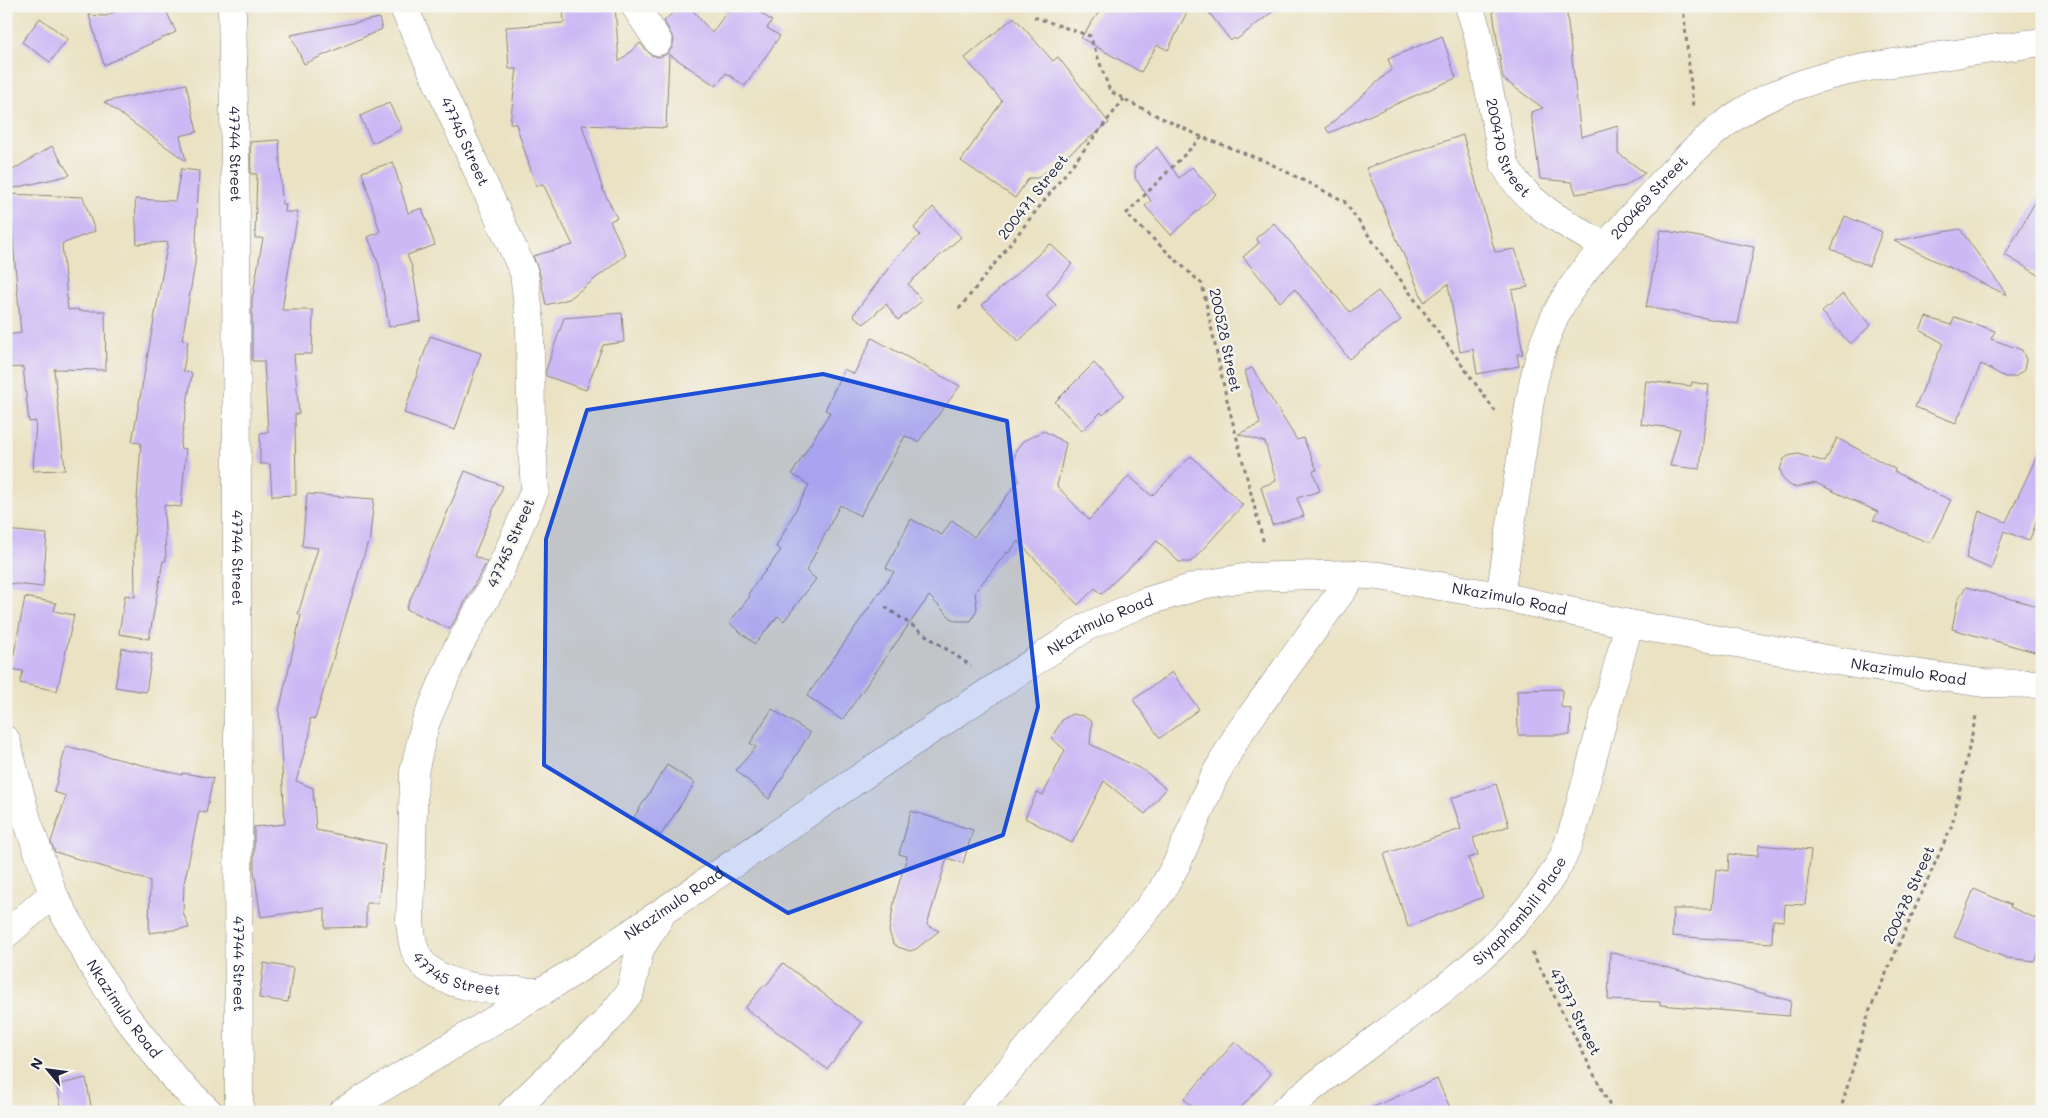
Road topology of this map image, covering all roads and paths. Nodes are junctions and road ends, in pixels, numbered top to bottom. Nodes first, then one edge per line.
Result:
1 (232, 6) edge
2 (402, 6) edge
3 (635, 6) edge
4 (1469, 6) edge
5 (1683, 6) edge
6 (1034, 17) dead end
7 (658, 41) dead end
8 (2042, 42) edge
9 (1124, 99) junction
10 (1202, 136) junction
11 (1694, 152) junction
12 (1605, 246) junction
13 (959, 309) dead end
14 (1523, 450) junction
15 (1354, 574) junction
16 (1272, 577) junction
17 (1500, 596) junction
18 (886, 607) dead end
19 (1629, 624) junction
20 (1983, 683) junction
21 (998, 684) junction
22 (2042, 684) edge
23 (6, 740) edge
24 (53, 894) junction
25 (664, 909) junction
26 (1517, 922) junction
27 (6, 934) edge
28 (541, 992) junction
29 (209, 1112) edge
30 (239, 1112) edge
31 (342, 1112) edge
32 (512, 1112) edge
33 (974, 1112) edge
34 (1283, 1112) edge
35 (1613, 1112) edge
36 (1840, 1112) edge

1 - 30 street, 47744 Street
2 - 28 street, 47745 Street
3 - 7 street
4 - 12 street, 200470 Street
5 - 11 path
6 - 9 path
8 - 11 street, 200469 Street
9 - 10 path
9 - 13 path, 200471 Street
10 - 14 path
10 - 16 path, 200528 Street
11 - 12 street, 200469 Street
12 - 14 street, 200469 Street
14 - 17 street, 200469 Street
15 - 16 street, Nkazimulo Road
15 - 17 street, Nkazimulo Road
15 - 33 street
16 - 21 street, Nkazimulo Road
17 - 19 street, Nkazimulo Road
18 - 21 path
19 - 20 street, Nkazimulo Road
19 - 26 street, Siyaphambili Place
20 - 22 street, Nkazimulo Road
20 - 36 path, 200478 Street
21 - 25 street, Nkazimulo Road
23 - 24 street, Nkazimulo Road
24 - 27 street
24 - 29 street, Nkazimulo Road
25 - 28 street, Nkazimulo Road
25 - 32 street
26 - 34 street, Siyaphambili Place
26 - 35 path, 47577 Street
28 - 31 street, Nkazimulo Road

